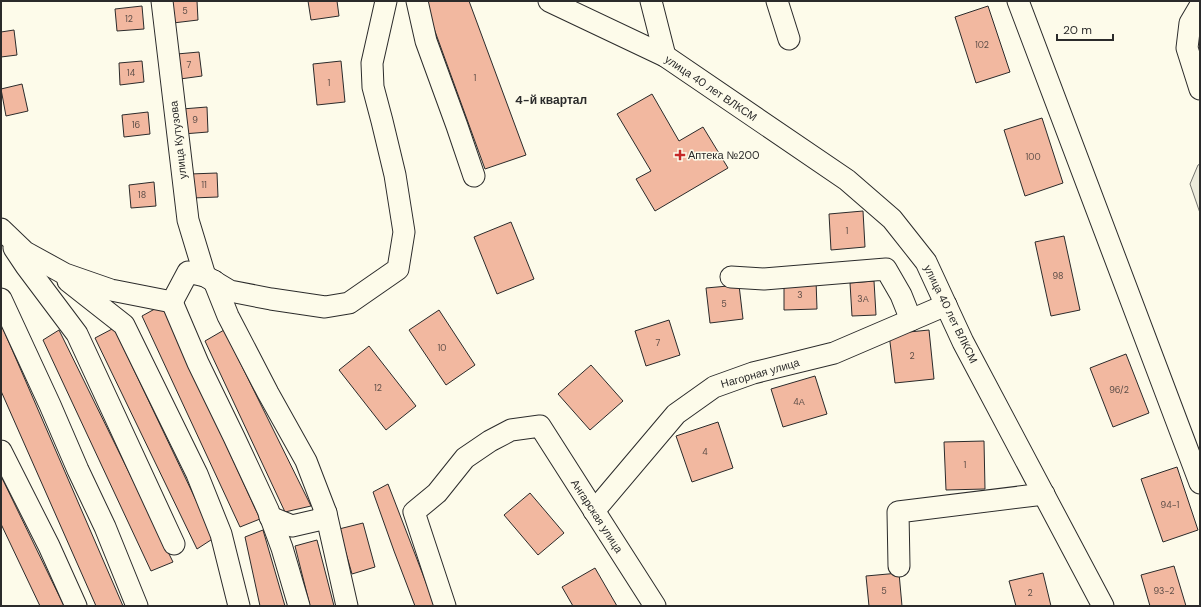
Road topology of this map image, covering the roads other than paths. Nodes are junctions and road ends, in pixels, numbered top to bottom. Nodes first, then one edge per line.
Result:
1 (162, 1) edge
2 (386, 1) edge
3 (417, 1) edge
4 (549, 1) edge
5 (651, 1) edge
6 (776, 1) edge
7 (1018, 1) edge
8 (1200, 6) edge
9 (789, 39) dead end
10 (665, 56) junction
11 (1200, 89) edge
12 (474, 176) dead end
13 (47, 264) junction
14 (731, 277) dead end
15 (210, 278) junction
16 (1, 299) edge
17 (172, 302) junction
18 (946, 305) junction
19 (910, 320) junction
20 (1, 451) edge
21 (1200, 483) edge
22 (1044, 494) junction
23 (594, 511) junction
24 (326, 513) junction
25 (270, 517) junction
26 (174, 544) dead end
27 (899, 566) dead end
28 (76, 606) edge
29 (136, 606) edge
30 (239, 606) edge
31 (300, 606) edge
32 (347, 606) edge
33 (445, 606) edge
34 (655, 606) edge
35 (1103, 606) edge

1 - 15 street, улица Кутузова
2 - 15 street
3 - 12 street
4 - 10 street, улица 40 лет ВЛКСМ
5 - 10 street
6 - 9 street
7 - 21 street
8 - 11 street
10 - 18 street, улица 40 лет ВЛКСМ
13 - 17 street
13 - 26 street
13 - 30 street
14 - 19 street
15 - 17 street
15 - 24 street, улица Кутузова
16 - 29 street
17 - 25 street
18 - 19 street, Нагорная улица
18 - 22 street, улица 40 лет ВЛКСМ
19 - 23 street, Нагорная улица
20 - 28 street
22 - 27 street
22 - 35 street, улица 40 лет ВЛКСМ
23 - 33 street, Ангарская улица
23 - 34 street, Ангарская улица
24 - 25 street
24 - 32 street, улица Кутузова
25 - 31 street

